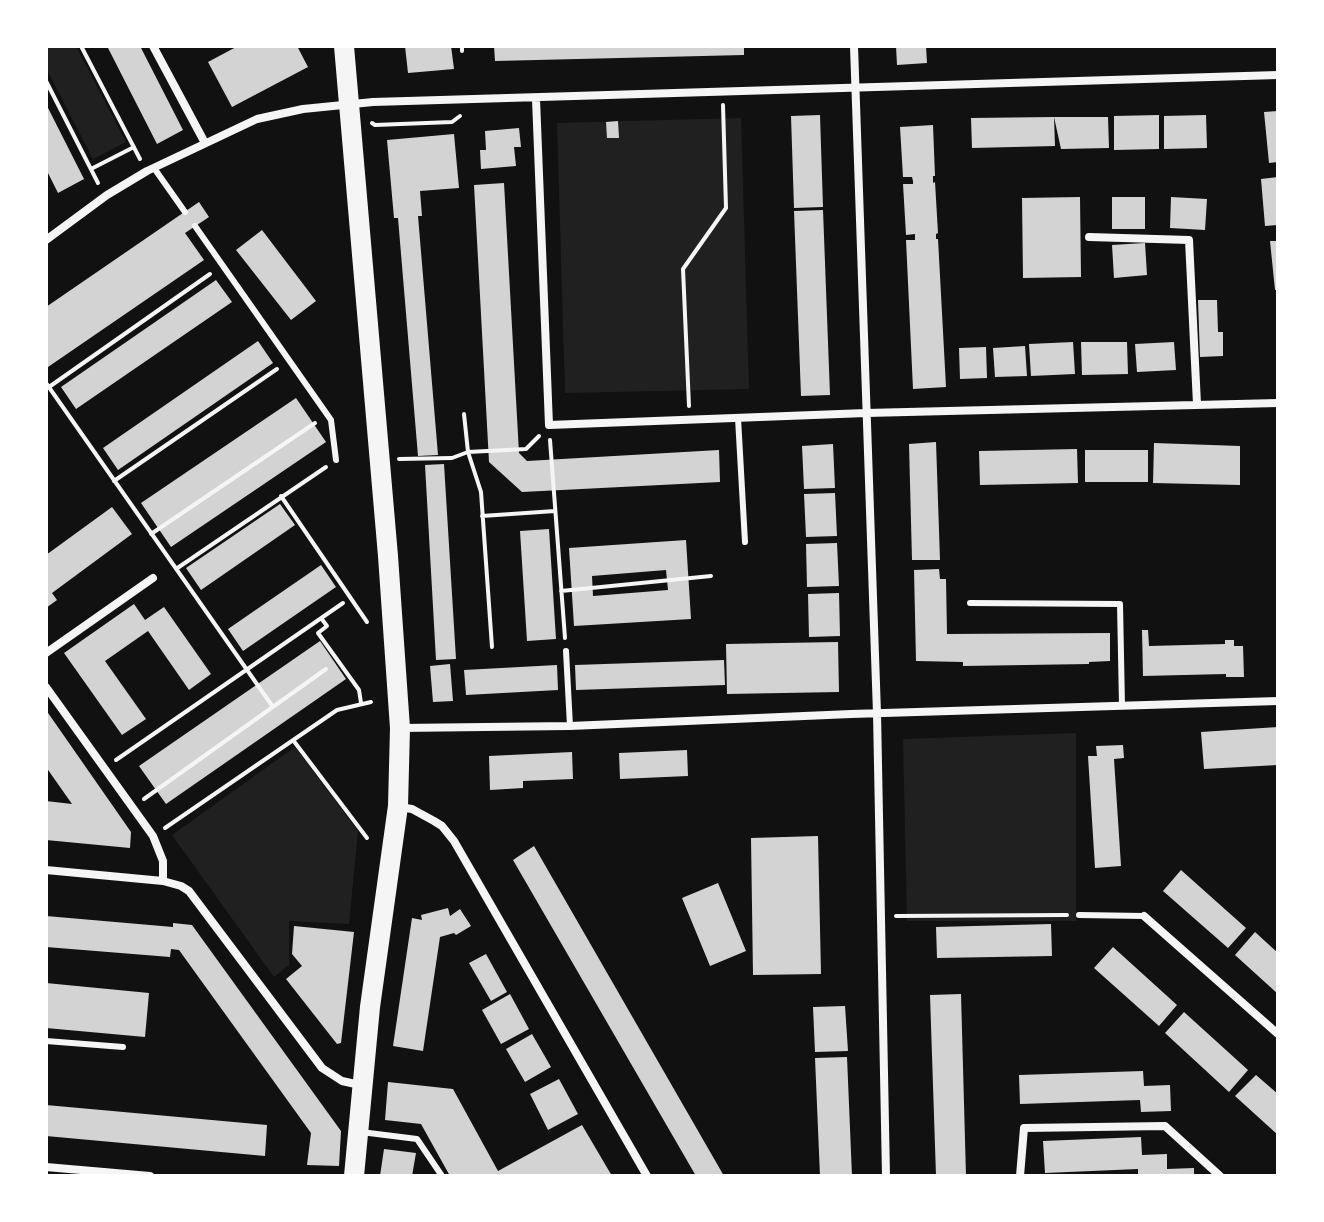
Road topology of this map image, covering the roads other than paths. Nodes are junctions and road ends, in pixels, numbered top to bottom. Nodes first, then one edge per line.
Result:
1 (153, 46) edge
2 (344, 46) edge
3 (854, 46) edge
4 (1278, 75) edge
5 (856, 89) junction
6 (536, 99) junction
7 (348, 104) junction
8 (205, 143) junction
9 (154, 168) junction
10 (185, 212) dead end
11 (195, 226) dead end
12 (1089, 237) dead end
13 (46, 240) edge
14 (1278, 403) edge
15 (1197, 404) junction
16 (866, 413) junction
17 (738, 418) junction
18 (336, 460) road end
19 (745, 542) dead end
20 (153, 578) dead end
21 (970, 603) dead end
22 (566, 651) road end
23 (46, 653) edge
24 (46, 687) edge
25 (1278, 701) edge
26 (1122, 706) junction
27 (877, 713) junction
28 (570, 726) junction
29 (400, 728) junction
30 (398, 806) junction
31 (46, 870) edge
32 (163, 881) junction
33 (1079, 915) road end
34 (1144, 916) joint
35 (1278, 1034) edge
36 (46, 1041) edge
37 (123, 1047) dead end
38 (361, 1085) junction
39 (357, 1131) junction
40 (46, 1167) edge
41 (70, 1173) edge
42 (150, 1176) edge
43 (354, 1176) edge
44 (442, 1176) edge
45 (647, 1176) edge
46 (886, 1176) edge
47 (1020, 1176) edge
48 (1220, 1176) edge

1 - 8 street
2 - 7 main road
3 - 5 street
4 - 5 street
5 - 6 street
5 - 16 street
6 - 7 street
6 - 17 street
7 - 8 street
7 - 29 main road
8 - 9 street
9 - 10 lane
9 - 13 street
11 - 18 lane
12 - 15 street
14 - 15 street
15 - 16 street
16 - 17 street
16 - 27 street
17 - 19 lane
20 - 23 street
21 - 26 lane
22 - 28 lane
24 - 32 street
25 - 26 street
26 - 27 street
27 - 28 street
27 - 46 street
28 - 29 street
29 - 30 main road
30 - 38 main road
30 - 45 street
31 - 32 street
32 - 38 street
33 - 34 lane
34 - 35 street
36 - 37 lane
38 - 39 main road
39 - 43 main road
39 - 44 lane
40 - 41 street
41 - 42 street
47 - 48 street

